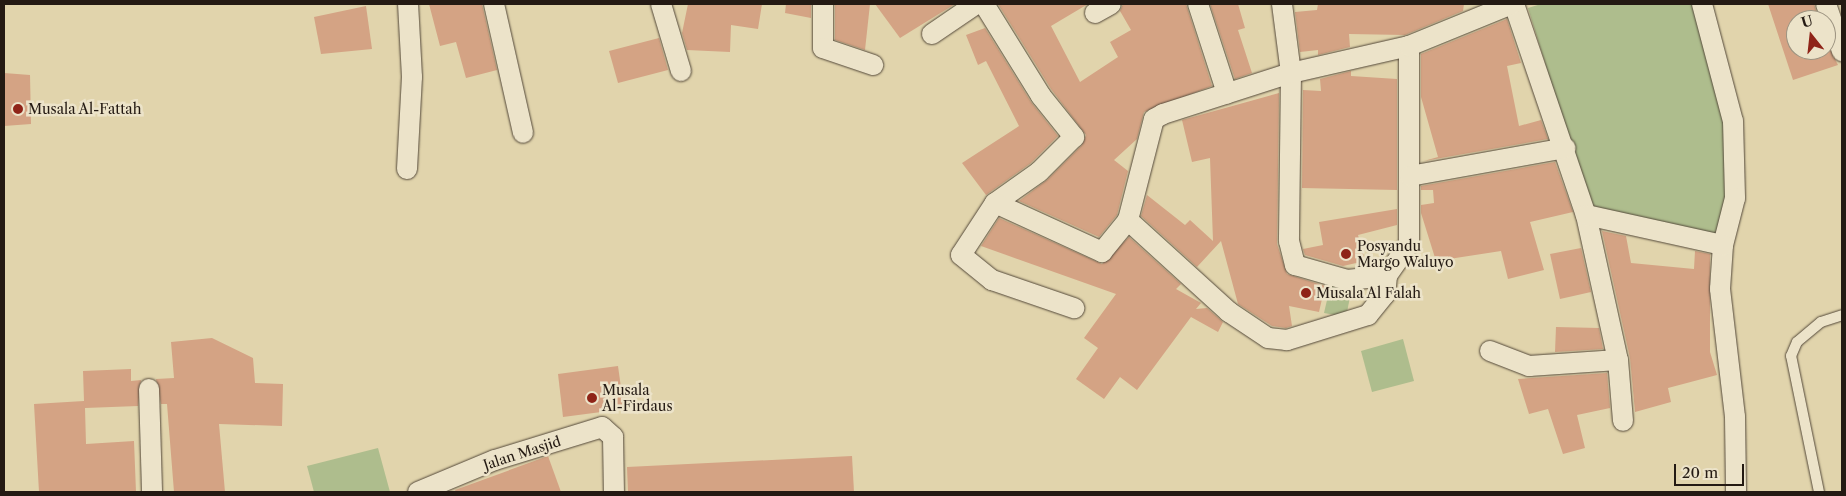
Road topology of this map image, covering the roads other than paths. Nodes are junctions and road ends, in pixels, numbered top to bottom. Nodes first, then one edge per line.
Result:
1 (408, 4) edge
2 (494, 4) edge
3 (661, 4) edge
4 (823, 4) edge
5 (976, 4) edge
6 (984, 4) edge
7 (1198, 4) edge
8 (1282, 4) edge
9 (1513, 4) edge
10 (1702, 4) edge
11 (1826, 4) edge
12 (1480, 12) edge
13 (932, 34) dead end
14 (1409, 46) junction
15 (1842, 51) edge
16 (873, 65) dead end
17 (681, 72) dead end
18 (1291, 73) junction
19 (1227, 93) junction
20 (523, 133) dead end
21 (1565, 148) junction
22 (407, 169) dead end
23 (1410, 176) junction
24 (995, 203) junction
25 (1586, 215) junction
26 (1128, 220) junction
27 (1723, 245) junction
28 (1387, 276) junction
29 (1074, 308) dead end
30 (1842, 315) edge
31 (1490, 351) dead end
32 (1618, 360) junction
33 (149, 389) dead end
34 (1623, 421) dead end
35 (152, 492) edge
36 (418, 492) edge
37 (614, 492) edge
38 (1736, 492) edge
39 (1819, 492) edge

1 - 22 street
2 - 20 street
3 - 17 street
4 - 16 street
5 - 13 street
6 - 24 street
7 - 19 street
8 - 18 street
9 - 12 street
9 - 21 street
10 - 27 street
11 - 15 street
12 - 14 street
14 - 18 street
14 - 23 street
18 - 19 street
18 - 28 street
19 - 26 street
21 - 23 street
21 - 25 street
23 - 28 street
24 - 26 street
24 - 29 street
25 - 27 street
25 - 32 street
26 - 28 street
27 - 38 street
30 - 39 lane
31 - 32 street
32 - 34 street
33 - 35 street
36 - 37 street, Jalan Masjid

